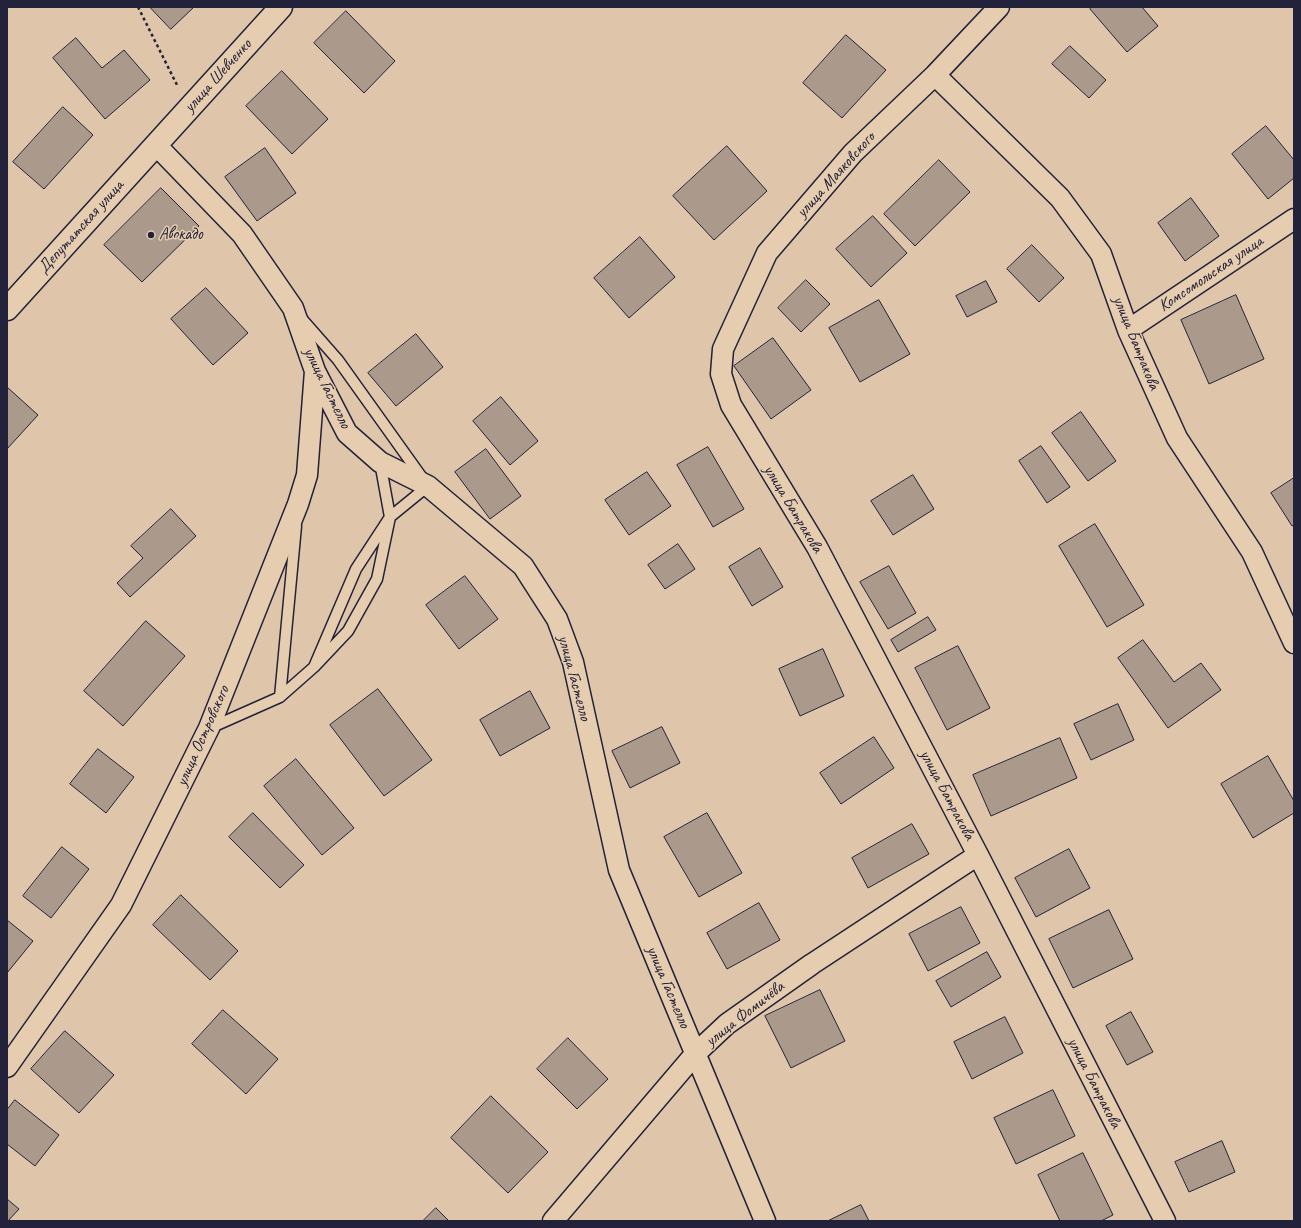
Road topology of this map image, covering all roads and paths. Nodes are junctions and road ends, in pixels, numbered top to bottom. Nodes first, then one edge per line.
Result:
1 (138, 7) edge
2 (281, 7) edge
3 (999, 7) edge
4 (935, 75) junction
5 (189, 109) junction
6 (156, 145) junction
7 (1294, 219) edge
8 (293, 308) junction
9 (7, 309) edge
10 (1128, 330) junction
11 (315, 371) junction
12 (720, 374) joint
13 (380, 462) junction
14 (428, 486) junction
15 (298, 504) junction
16 (390, 517) junction
17 (1294, 643) edge
18 (314, 667) junction
19 (280, 697) junction
20 (209, 728) junction
21 (978, 855) junction
22 (696, 1053) junction
23 (7, 1066) edge
24 (553, 1221) edge
25 (765, 1221) edge
26 (1165, 1221) edge

1 - 5 path
2 - 5 main road, улица Шевченко
3 - 4 street, улица Маяковского
4 - 10 street, улица Батракова
4 - 12 street, улица Маяковского
5 - 6 main road, улица Шевченко
6 - 8 street, улица Гастелло
6 - 9 main road, Депутатская улица
7 - 10 street, Комсомольская улица
8 - 11 street, улица Гастелло
8 - 14 lane
10 - 17 street, улица Батракова
11 - 13 street, улица Гастелло
11 - 15 street, улица Островского
12 - 21 street, улица Батракова
13 - 14 street, улица Гастелло
13 - 16 lane
14 - 16 lane
14 - 22 street, улица Гастелло
15 - 19 lane
15 - 20 street, улица Островского
16 - 18 lane
16 - 18 lane
18 - 19 lane
19 - 20 lane
20 - 23 street, улица Островского
21 - 22 street, улица Фомичёва
21 - 26 street, улица Батракова
22 - 24 street, улица Фомичёва
22 - 25 street, улица Гастелло

